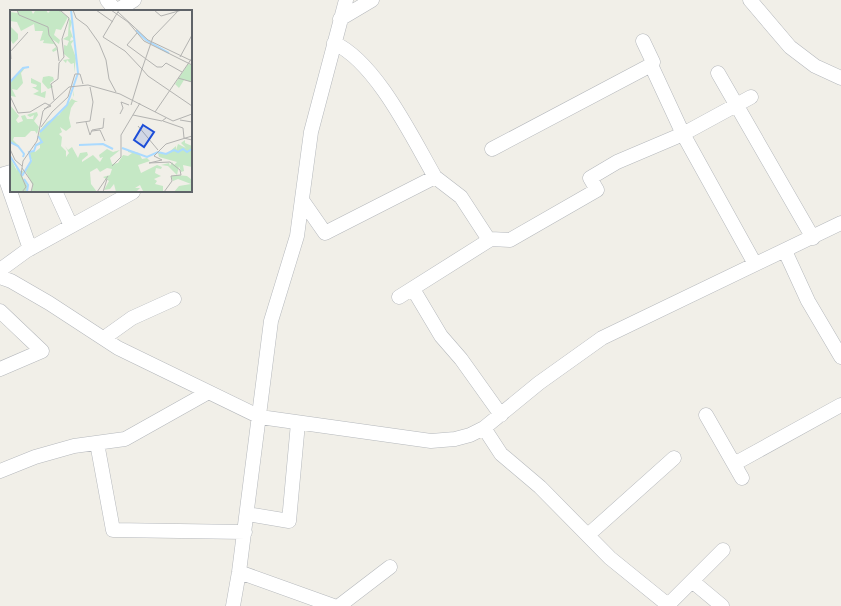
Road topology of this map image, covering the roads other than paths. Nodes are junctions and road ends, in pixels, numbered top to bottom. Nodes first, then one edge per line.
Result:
1 (107, 0) edge
2 (134, 0) edge
3 (346, 0) edge
4 (372, 0) edge
5 (750, 0) edge
6 (115, 10) edge
7 (118, 10) edge
8 (340, 19) junction
9 (643, 41) dead end
10 (334, 43) junction
11 (651, 65) junction
12 (718, 73) dead end
13 (841, 78) edge
14 (751, 97) dead end
15 (736, 105) junction
16 (683, 134) junction
17 (492, 149) dead end
18 (10, 172) edge
19 (435, 177) junction
20 (10, 191) edge
21 (10, 192) edge
22 (55, 192) edge
23 (132, 192) edge
24 (302, 200) junction
25 (841, 223) edge
26 (71, 226) junction
27 (813, 238) junction
28 (489, 240) junction
29 (30, 249) junction
30 (785, 251) junction
31 (755, 264) junction
32 (0, 270) edge
33 (0, 277) edge
34 (413, 289) junction
35 (399, 297) dead end
36 (174, 299) dead end
37 (0, 311) edge
38 (104, 338) junction
39 (841, 357) edge
40 (0, 369) edge
41 (208, 393) junction
42 (841, 406) edge
43 (501, 415) junction
44 (706, 415) dead end
45 (260, 417) junction
46 (298, 423) junction
47 (484, 428) junction
48 (97, 442) junction
49 (674, 458) dead end
50 (734, 464) junction
51 (0, 471) edge
52 (742, 478) dead end
53 (247, 514) junction
54 (244, 532) junction
55 (588, 535) junction
56 (723, 550) dead end
57 (390, 566) dead end
58 (239, 572) junction
59 (692, 582) junction
60 (232, 606) edge
61 (334, 606) edge
62 (339, 606) edge
63 (722, 606) edge

1 - 6 street
2 - 7 street
3 - 8 street
4 - 8 street
5 - 13 street
8 - 10 street
9 - 11 street
10 - 19 street
10 - 24 street
11 - 16 street
11 - 17 street
12 - 15 street
14 - 15 street
15 - 16 street
15 - 27 street
16 - 28 street
16 - 31 street
18 - 20 street
19 - 24 street
19 - 28 street
21 - 29 street
22 - 26 street
23 - 26 street
24 - 45 street
25 - 27 street
26 - 29 street
27 - 30 street
28 - 34 street
29 - 32 street
30 - 31 street
30 - 39 street
31 - 43 street
33 - 38 street
34 - 35 street
34 - 43 street
36 - 38 street
37 - 40 street
38 - 41 street
41 - 45 street
41 - 48 street
42 - 50 street
43 - 47 street
44 - 50 street
45 - 46 street
45 - 53 street
46 - 47 street
46 - 53 street
47 - 55 street
48 - 51 street
48 - 54 street
49 - 55 street
50 - 52 street
53 - 54 street
54 - 58 street
55 - 59 street
56 - 59 street
57 - 62 street
58 - 60 street
58 - 61 street
59 - 63 street

